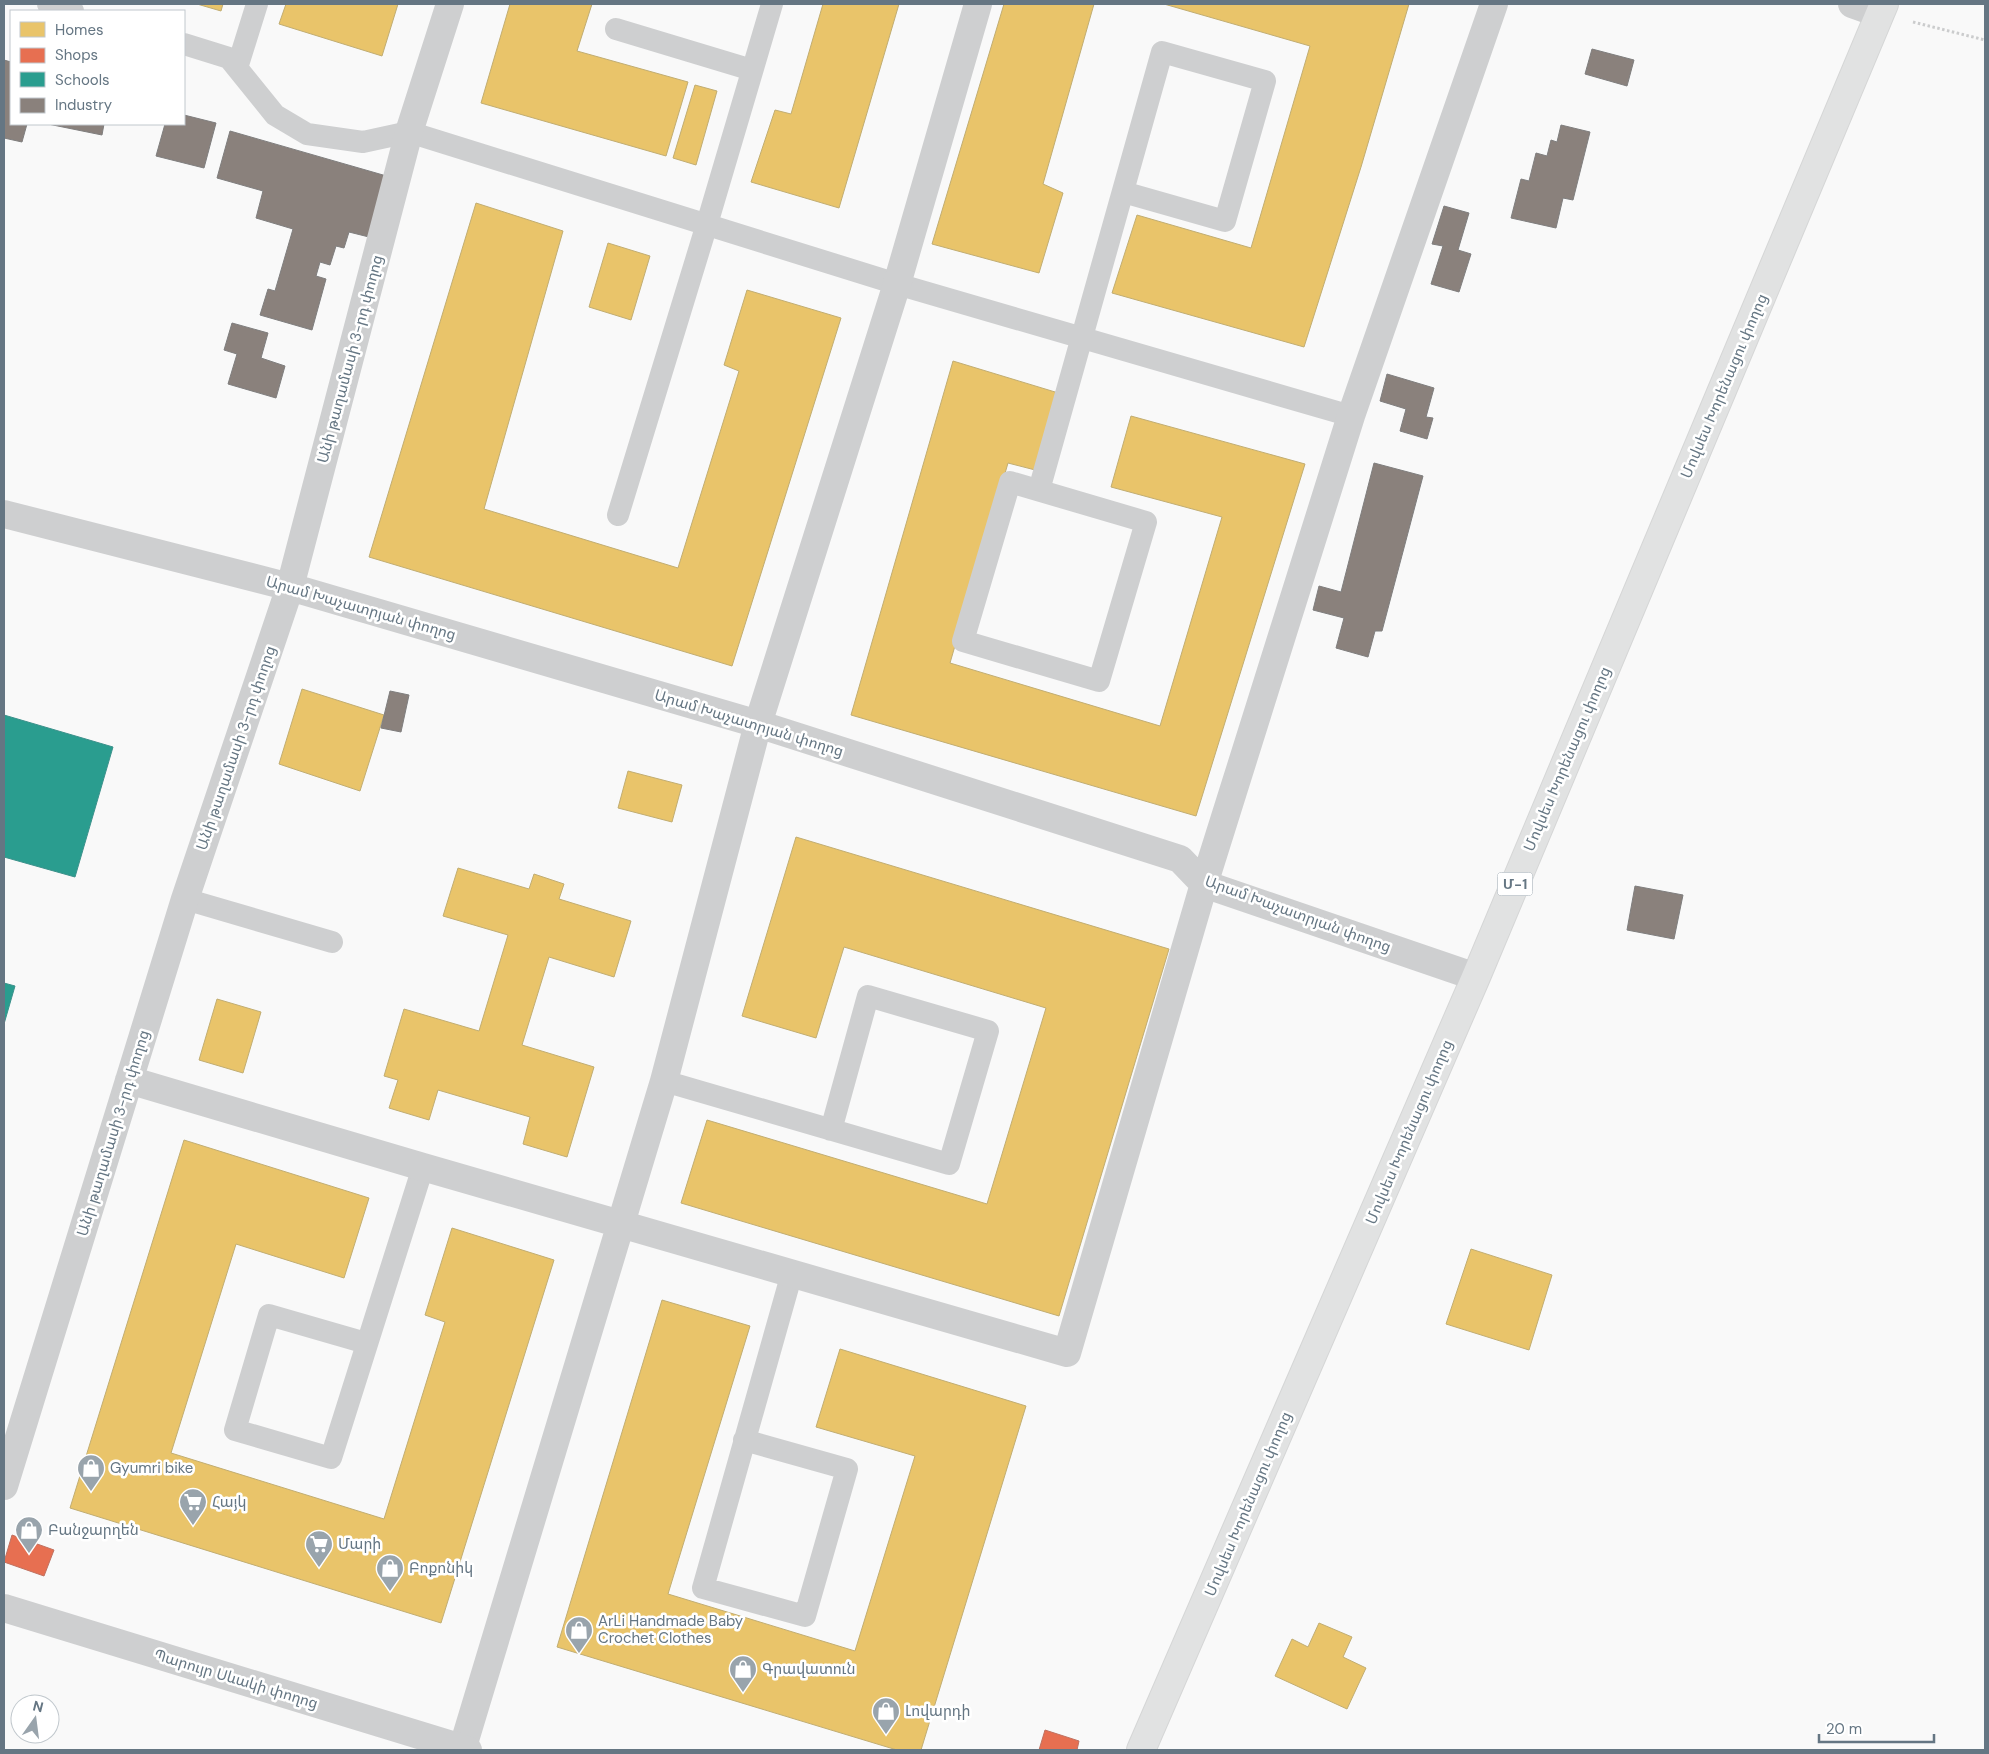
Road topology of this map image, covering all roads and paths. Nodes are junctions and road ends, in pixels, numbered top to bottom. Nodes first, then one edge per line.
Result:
1 (48, 4) edge
2 (258, 4) edge
3 (450, 4) edge
4 (772, 4) edge
5 (978, 4) edge
6 (1494, 4) edge
7 (1852, 4) edge
8 (1882, 9) edge
9 (69, 10) edge
10 (616, 30) dead end
11 (1985, 40) edge
12 (185, 44) edge
13 (237, 68) junction
14 (752, 70) junction
15 (409, 132) junction
16 (1123, 192) junction
17 (707, 224) junction
18 (898, 284) junction
19 (1083, 338) junction
20 (1351, 416) junction
21 (1039, 490) junction
22 (4, 514) edge
23 (618, 515) dead end
24 (290, 587) junction
25 (758, 724) junction
26 (1204, 884) junction
27 (185, 899) junction
28 (332, 942) dead end
29 (1476, 977) junction
30 (129, 1080) junction
31 (664, 1081) junction
32 (831, 1130) junction
33 (423, 1167) junction
34 (622, 1223) junction
35 (792, 1273) junction
36 (366, 1343) junction
37 (744, 1440) junction
38 (4, 1486) edge
39 (4, 1608) edge
40 (464, 1750) edge
41 (1141, 1750) edge

1 - 9 lane
2 - 13 lane
3 - 15 street, Անի թաղամասի 3-րդ փողոց
4 - 14 lane
5 - 18 street
6 - 20 street
7 - 8 street
8 - 11 path
8 - 29 highway, Մովսես Խորենացու փողոց / Մ-1
10 - 14 lane
12 - 13 lane
13 - 15 lane
14 - 17 lane
15 - 17 lane
15 - 24 street, Անի թաղամասի 3-րդ փողոց
16 - 16 lane
16 - 19 lane
17 - 18 lane
17 - 23 lane
18 - 19 lane
18 - 25 street
19 - 20 lane
19 - 21 lane
20 - 26 street
21 - 21 lane
22 - 24 street, Արամ Խաչատրյան փողոց
24 - 25 street, Արամ Խաչատրյան փողոց
24 - 27 street, Անի թաղամասի 3-րդ փողոց
25 - 26 street, Արամ Խաչատրյան փողոց
25 - 31 street
26 - 29 street, Արամ Խաչատրյան փողոց
26 - 35 street
27 - 28 lane
27 - 30 street, Անի թաղամասի 3-րդ փողոց
29 - 41 highway, Մովսես Խորենացու փողոց / Մ-1
30 - 33 street
30 - 38 street, Անի թաղամասի 3-րդ փողոց
31 - 32 lane
31 - 34 street
32 - 32 lane
33 - 34 street
33 - 36 lane
34 - 35 street
34 - 40 street
35 - 37 lane
36 - 36 lane
37 - 37 lane
39 - 40 street, Պարույր Սևակի փողոց

